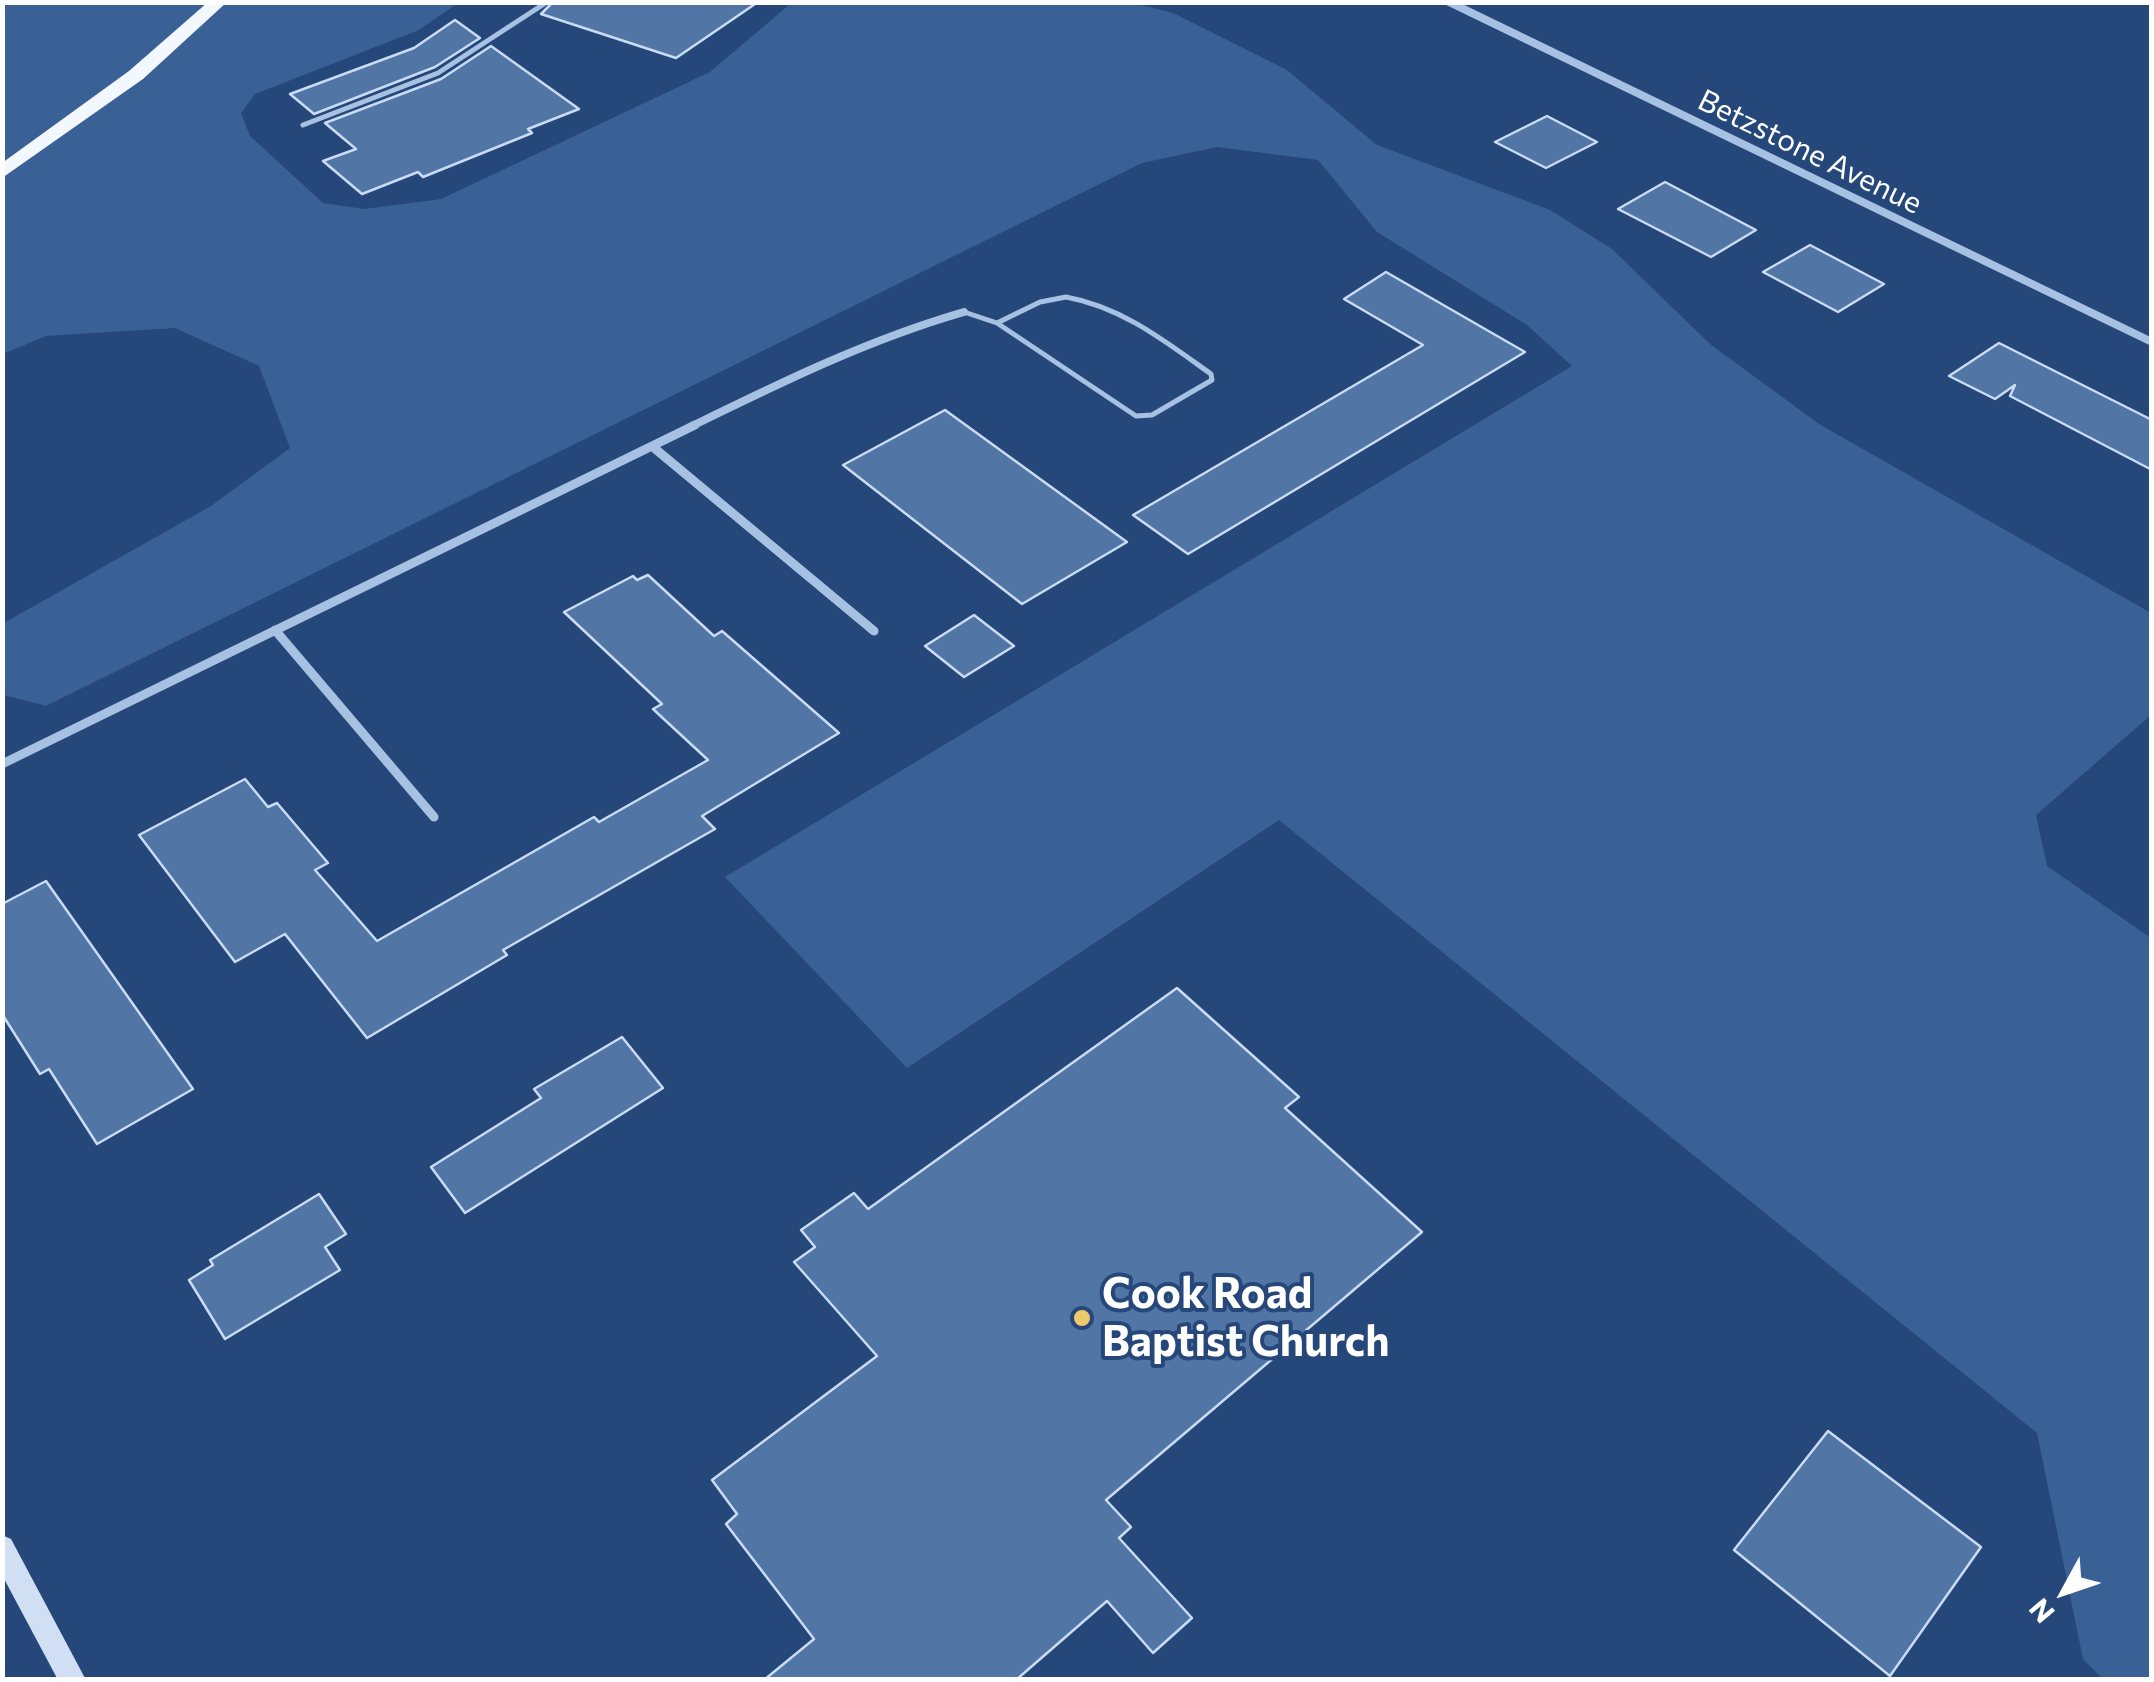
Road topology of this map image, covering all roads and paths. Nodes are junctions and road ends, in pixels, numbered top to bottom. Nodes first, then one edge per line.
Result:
1 (219, 2) edge
2 (547, 2) edge
3 (1449, 2) edge
4 (303, 125) dead end
5 (2, 172) edge
6 (964, 312) joint
7 (996, 323) junction
8 (2152, 342) edge
9 (653, 446) junction
10 (274, 630) junction
11 (874, 630) dead end
12 (2, 764) edge
13 (434, 816) dead end
14 (2, 1548) edge
15 (74, 1680) edge

1 - 5 highway
2 - 4 lane
3 - 8 street, Betzstone Avenue
6 - 7 lane
6 - 9 street
7 - 7 lane
9 - 10 street
9 - 11 street
10 - 12 street
10 - 13 street
14 - 15 main road

